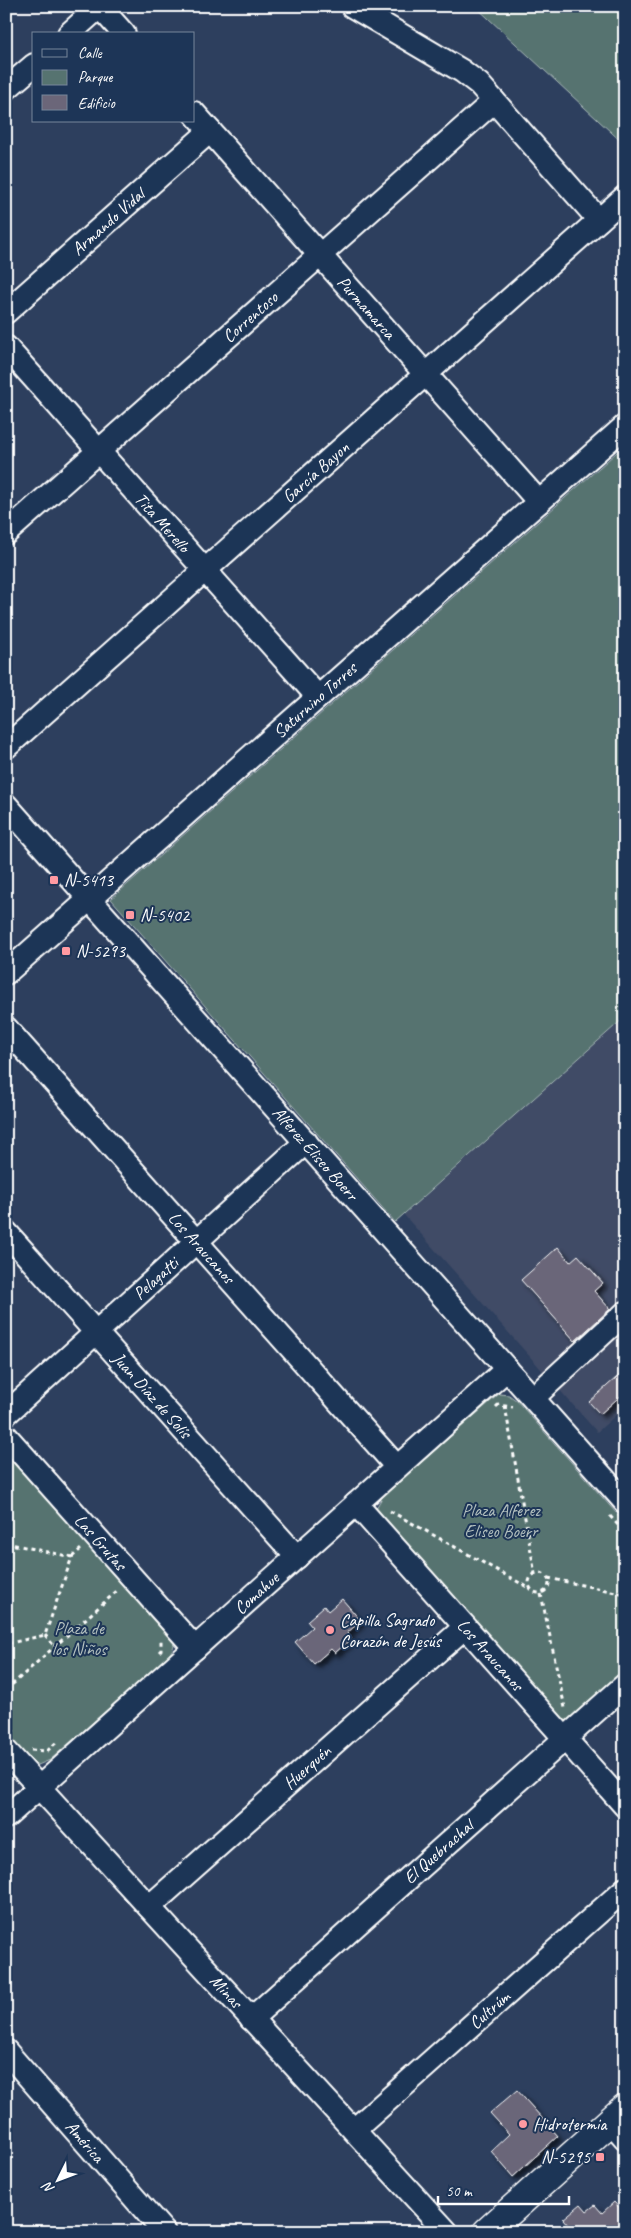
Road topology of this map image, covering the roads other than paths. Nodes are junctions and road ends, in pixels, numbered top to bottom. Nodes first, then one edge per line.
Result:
1 (100, 6) edge
2 (352, 6) edge
3 (71, 32) edge
4 (122, 32) edge
5 (32, 67) edge
6 (6, 89) edge
7 (494, 101) junction
8 (195, 114) edge
9 (210, 131) junction
10 (625, 198) edge
11 (599, 220) junction
12 (320, 255) junction
13 (6, 312) edge
14 (6, 347) edge
15 (426, 374) junction
16 (625, 426) edge
17 (99, 451) junction
18 (539, 502) junction
19 (6, 533) edge
20 (205, 571) junction
21 (318, 697) junction
22 (6, 747) edge
23 (6, 805) edge
24 (89, 899) junction
25 (6, 973) edge
26 (6, 1028) edge
27 (306, 1142) junction
28 (6, 1232) edge
29 (196, 1241) junction
30 (625, 1313) edge
31 (96, 1332) junction
32 (507, 1369) junction
33 (533, 1398) junction
34 (6, 1414) edge
35 (6, 1436) edge
36 (397, 1468) junction
37 (625, 1502) edge
38 (356, 1504) junction
39 (297, 1558) junction
40 (465, 1627) junction
41 (195, 1648) junction
42 (625, 1685) edge
43 (565, 1738) junction
44 (6, 1751) edge
45 (39, 1788) junction
46 (625, 1806) edge
47 (6, 1817) edge
48 (625, 1889) edge
49 (149, 1907) junction
50 (251, 2019) junction
51 (6, 2051) edge
52 (620, 2122) edge
53 (354, 2130) junction
54 (164, 2232) edge
55 (447, 2232) edge
56 (487, 2232) edge

1 - 3 street
1 - 4 street
2 - 7 street
5 - 6 street
7 - 11 street
7 - 12 street, Correntoso
8 - 9 street, Purmamarca
9 - 12 street, Purmamarca
9 - 13 street, Armando Vidal
10 - 11 street, García Bayon
11 - 15 street, García Bayon
12 - 15 street, Purmamarca
12 - 17 street, Correntoso
14 - 17 street, Tita Merello
15 - 18 street, Purmamarca
15 - 20 street, García Bayon
16 - 18 street, Saturnino Torres
17 - 19 street, Correntoso
17 - 20 street, Tita Merello
18 - 21 street, Saturnino Torres
20 - 21 street, Tita Merello
20 - 22 street, García Bayon
21 - 24 street, Saturnino Torres
23 - 24 street, Alferez Eliseo Boerr
24 - 25 street, Saturnino Torres
24 - 27 street, Alferez Eliseo Boerr
26 - 29 street, Los Araucanos
27 - 29 street, Pelagatti
27 - 32 street, Alferez Eliseo Boerr
28 - 31 street, Juan Díaz de Solís
29 - 31 street, Pelagatti
29 - 36 street, Los Araucanos
30 - 33 street
31 - 34 street, Pelagatti
31 - 39 street, Juan Díaz de Solís
32 - 33 street, Alferez Eliseo Boerr
32 - 36 street, Comahue
33 - 37 street, Alferez Eliseo Boerr
35 - 41 street, Las Grutas
36 - 38 street, Comahue
38 - 39 street, Comahue
38 - 40 street, Los Araucanos
39 - 41 street, Comahue
40 - 43 street, Los Araucanos
40 - 49 street, Huerquén
41 - 45 street, Comahue
42 - 43 street, El Quebrachal
43 - 46 street, Los Araucanos
43 - 50 street, El Quebrachal
44 - 45 street, Minas
45 - 47 street, Comahue
45 - 49 street, Minas
48 - 53 street, Cultrúm
49 - 50 street, Minas
50 - 53 street, Minas
51 - 54 street, América
52 - 56 main road
53 - 55 street, Minas

